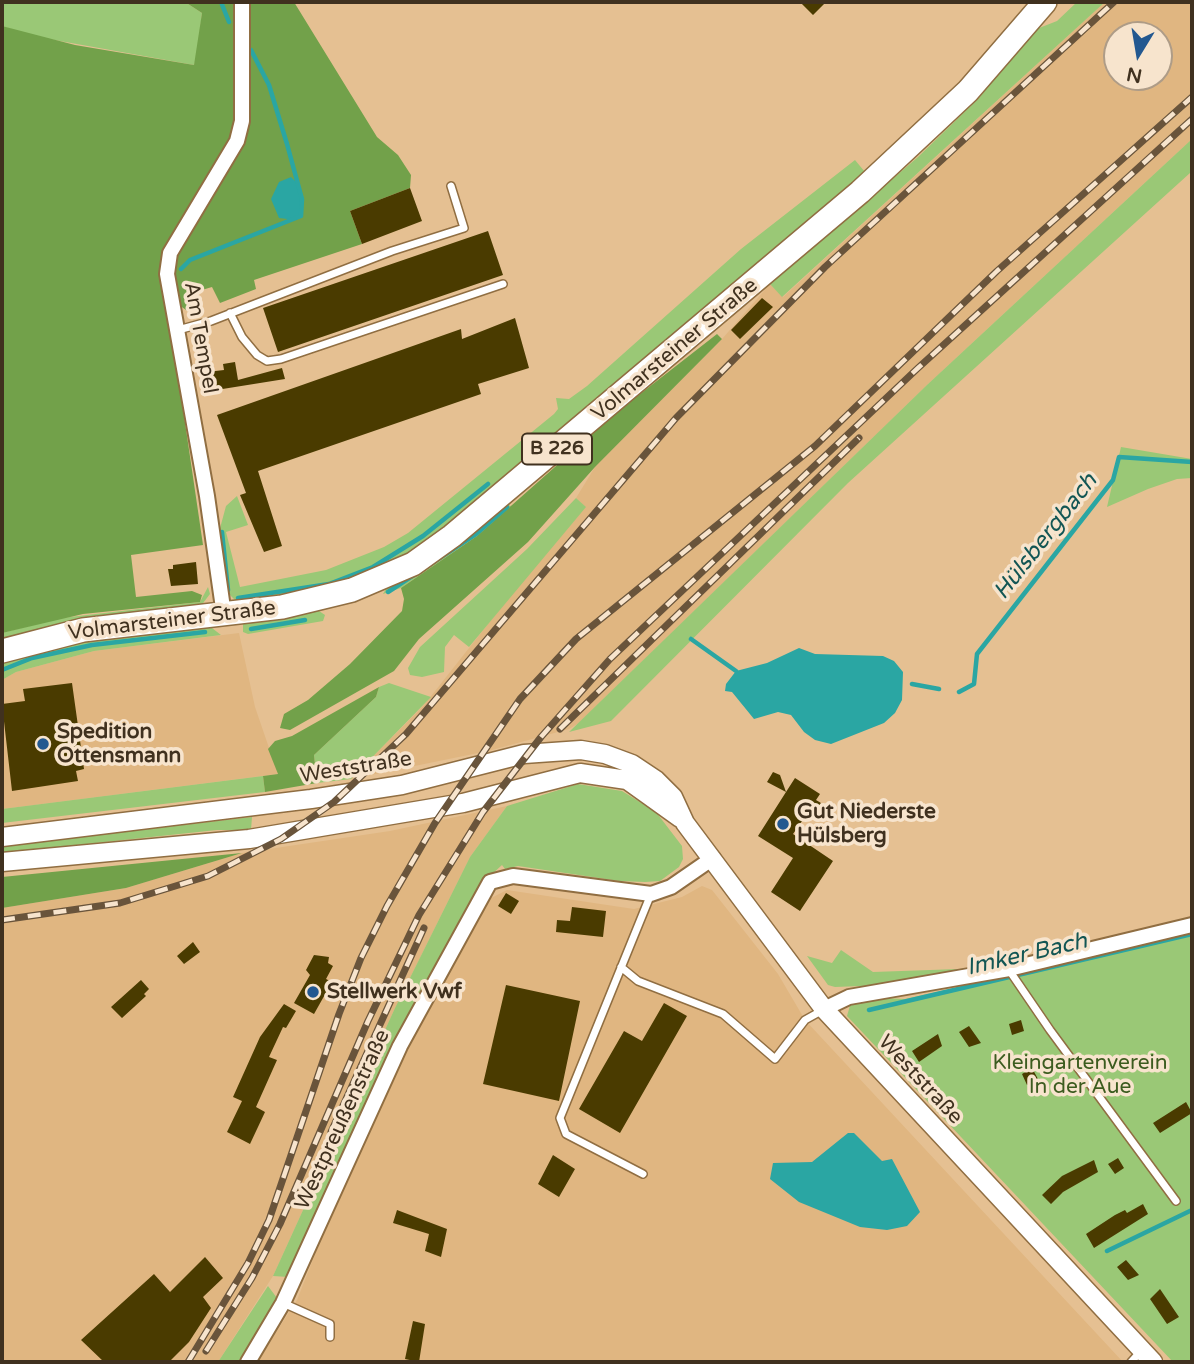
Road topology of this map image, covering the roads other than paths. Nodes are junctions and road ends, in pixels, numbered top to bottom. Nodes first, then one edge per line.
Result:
1 (242, 2) edge
2 (1045, 2) edge
3 (451, 186) dead end
4 (503, 284) dead end
5 (230, 313) junction
6 (178, 330) junction
7 (224, 615) junction
8 (2, 651) edge
9 (685, 823) junction
10 (2, 837) edge
11 (713, 858) junction
12 (2, 862) edge
13 (648, 900) junction
14 (1192, 925) edge
15 (621, 967) junction
16 (1012, 975) junction
17 (824, 1009) junction
18 (643, 1174) dead end
19 (1176, 1201) dead end
20 (283, 1303) junction
21 (330, 1336) dead end
22 (1142, 1358) edge
23 (248, 1362) edge

1 - 6 street, Am Tempel
2 - 7 main road, Volmarsteiner Straße / B 226
3 - 5 lane
4 - 5 lane
5 - 6 lane
6 - 7 street, Am Tempel
7 - 8 main road, Volmarsteiner Straße / B 226
9 - 10 street, Weststraße
9 - 11 street, Weststraße
9 - 12 street, Weststraße
11 - 13 street
11 - 17 street, Weststraße
13 - 15 lane
13 - 20 street, Westpreußenstraße
14 - 16 street
15 - 17 lane
15 - 18 lane
16 - 17 street
16 - 19 lane
17 - 22 street, Weststraße
20 - 21 lane
20 - 23 street, Westpreußenstraße

